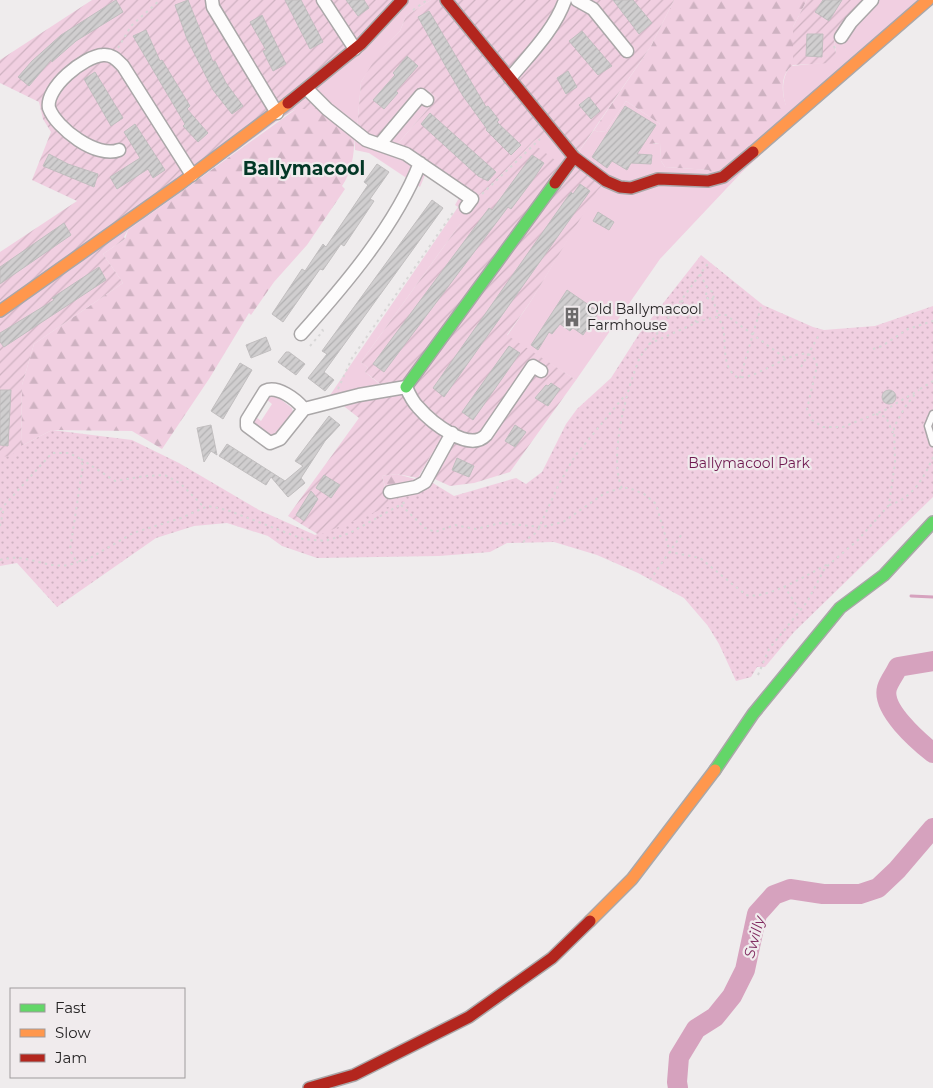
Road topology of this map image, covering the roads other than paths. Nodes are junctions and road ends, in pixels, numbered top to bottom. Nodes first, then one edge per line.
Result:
1 (212, 0) edge
2 (323, 0) edge
3 (446, 0) edge
4 (565, 0) edge
5 (577, 0) edge
6 (872, 0) edge
7 (928, 0) edge
8 (395, 2) edge
9 (841, 37) dead end
10 (355, 49) junction
11 (627, 50) dead end
12 (510, 78) junction
13 (307, 88) junction
14 (427, 100) dead end
15 (277, 113) junction
16 (380, 144) junction
17 (118, 150) dead end
18 (574, 157) junction
19 (420, 164) junction
20 (192, 175) junction
21 (466, 207) road end
22 (0, 311) edge
23 (301, 334) dead end
24 (541, 371) dead end
25 (406, 387) junction
26 (304, 409) junction
27 (933, 414) edge
28 (452, 433) junction
29 (932, 439) edge
30 (390, 492) dead end
31 (933, 522) edge
32 (309, 1088) edge

1 - 15 street
2 - 10 street
3 - 12 street
4 - 12 street
5 - 11 street
6 - 9 street
7 - 18 street
8 - 10 street
10 - 13 street
12 - 18 street
13 - 15 street
13 - 16 street
14 - 16 street
15 - 20 street
16 - 19 street
17 - 20 street
18 - 25 street
19 - 21 street
19 - 23 street
20 - 22 street
24 - 28 street
25 - 26 street
25 - 28 street
26 - 26 street
27 - 29 lane
28 - 30 street
31 - 32 street

